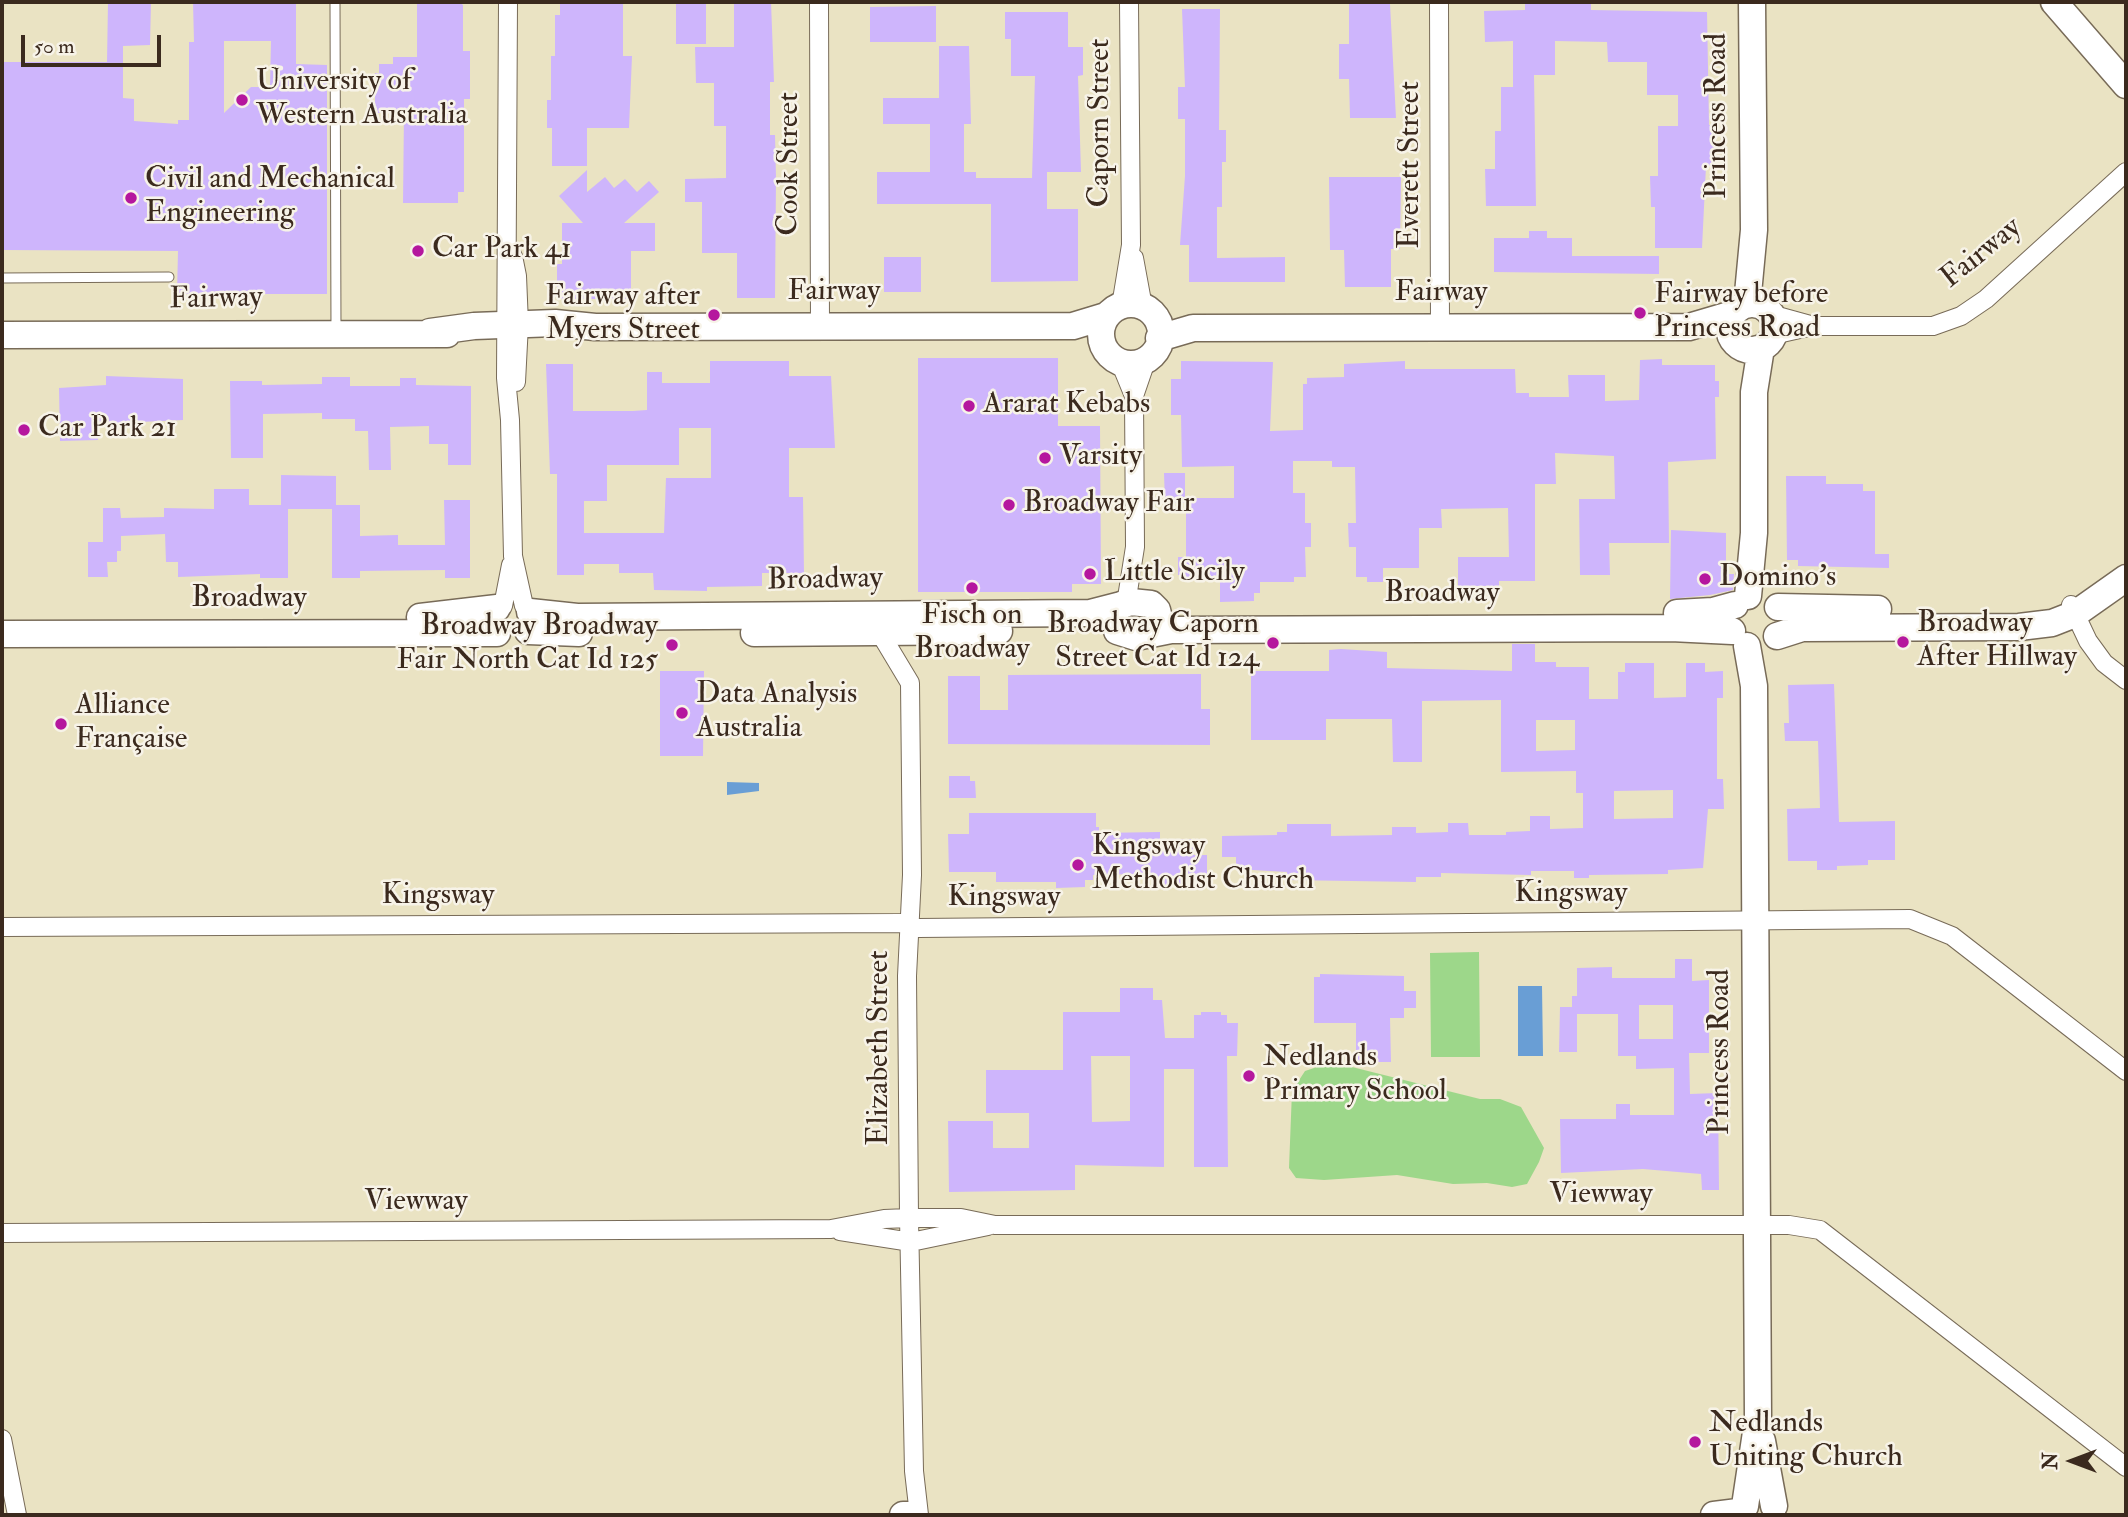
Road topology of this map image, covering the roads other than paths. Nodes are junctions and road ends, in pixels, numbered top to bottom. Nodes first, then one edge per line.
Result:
1 (335, 2) edge
2 (508, 2) edge
3 (819, 2) edge
4 (1129, 2) edge
5 (1439, 2) edge
6 (1752, 2) edge
7 (2054, 2) edge
8 (2126, 85) edge
9 (2126, 172) edge
10 (169, 277) dead end
11 (2, 278) edge
12 (1139, 323) junction
13 (1073, 326) junction
14 (1753, 326) junction
15 (820, 327) junction
16 (1440, 327) junction
17 (512, 330) junction
18 (336, 332) junction
19 (2, 335) edge
20 (1102, 343) junction
21 (1120, 362) junction
22 (1134, 396) junction
23 (2126, 563) edge
24 (2126, 579) edge
25 (2072, 608) junction
26 (1140, 611) junction
27 (513, 616) junction
28 (2, 619) edge
29 (1756, 621) junction
30 (1116, 631) junction
31 (880, 633) junction
32 (2, 634) edge
33 (2126, 680) edge
34 (1755, 921) junction
35 (910, 925) junction
36 (2, 927) edge
37 (2126, 1071) edge
38 (909, 1217) junction
39 (1757, 1224) junction
40 (995, 1225) junction
41 (831, 1229) junction
42 (2, 1233) edge
43 (911, 1242) junction
44 (1758, 1419) junction
45 (2, 1439) edge
46 (2126, 1467) edge
47 (914, 1471) junction
48 (1734, 1512) edge
49 (1782, 1512) edge
50 (17, 1515) edge
51 (901, 1515) edge
52 (916, 1515) edge

1 - 18 lane
2 - 17 street
3 - 15 street, Cook Street
4 - 12 street, Caporn Street
5 - 16 street, Everett Street
6 - 14 main road, Princess Road
7 - 8 main road
9 - 14 street, Fairway
10 - 11 lane
12 - 13 main road, Fairway
12 - 16 main road, Fairway
12 - 20 main road
12 - 21 main road
12 - 22 street, Caporn Street
13 - 15 main road, Fairway
13 - 20 main road
14 - 16 main road, Fairway
14 - 29 main road, Princess Road
15 - 17 main road, Fairway
17 - 18 main road, Fairway
17 - 27 street
18 - 19 main road, Fairway
20 - 21 main road
21 - 22 street, Caporn Street
22 - 26 street, Caporn Street
23 - 25 main road, Broadway
24 - 25 main road, Broadway
25 - 29 main road, Broadway
25 - 33 street
26 - 27 main road, Broadway
26 - 29 main road, Broadway
26 - 30 main road
26 - 30 main road, Broadway
27 - 28 main road, Broadway
27 - 31 main road, Broadway
27 - 32 main road, Broadway
29 - 34 main road, Princess Road
30 - 31 main road, Broadway
31 - 35 street, Elizabeth Street
34 - 35 street, Kingsway
34 - 37 street, Kingsway
34 - 39 main road, Princess Road
35 - 36 street, Kingsway
35 - 38 street, Elizabeth Street
38 - 40 street, Viewway
38 - 41 street, Viewway
38 - 43 street, Elizabeth Street
39 - 40 street, Viewway
39 - 44 main road, Princess Road
39 - 46 street, Viewway
40 - 43 street, Viewway
41 - 42 street, Viewway
41 - 43 street, Viewway
43 - 47 street, Elizabeth Street
44 - 48 main road, Princess Road
44 - 49 main road, Princess Road
45 - 50 street
47 - 51 street, Elizabeth Street
47 - 52 street, Elizabeth Street
48 - 49 main road
51 - 52 main road

